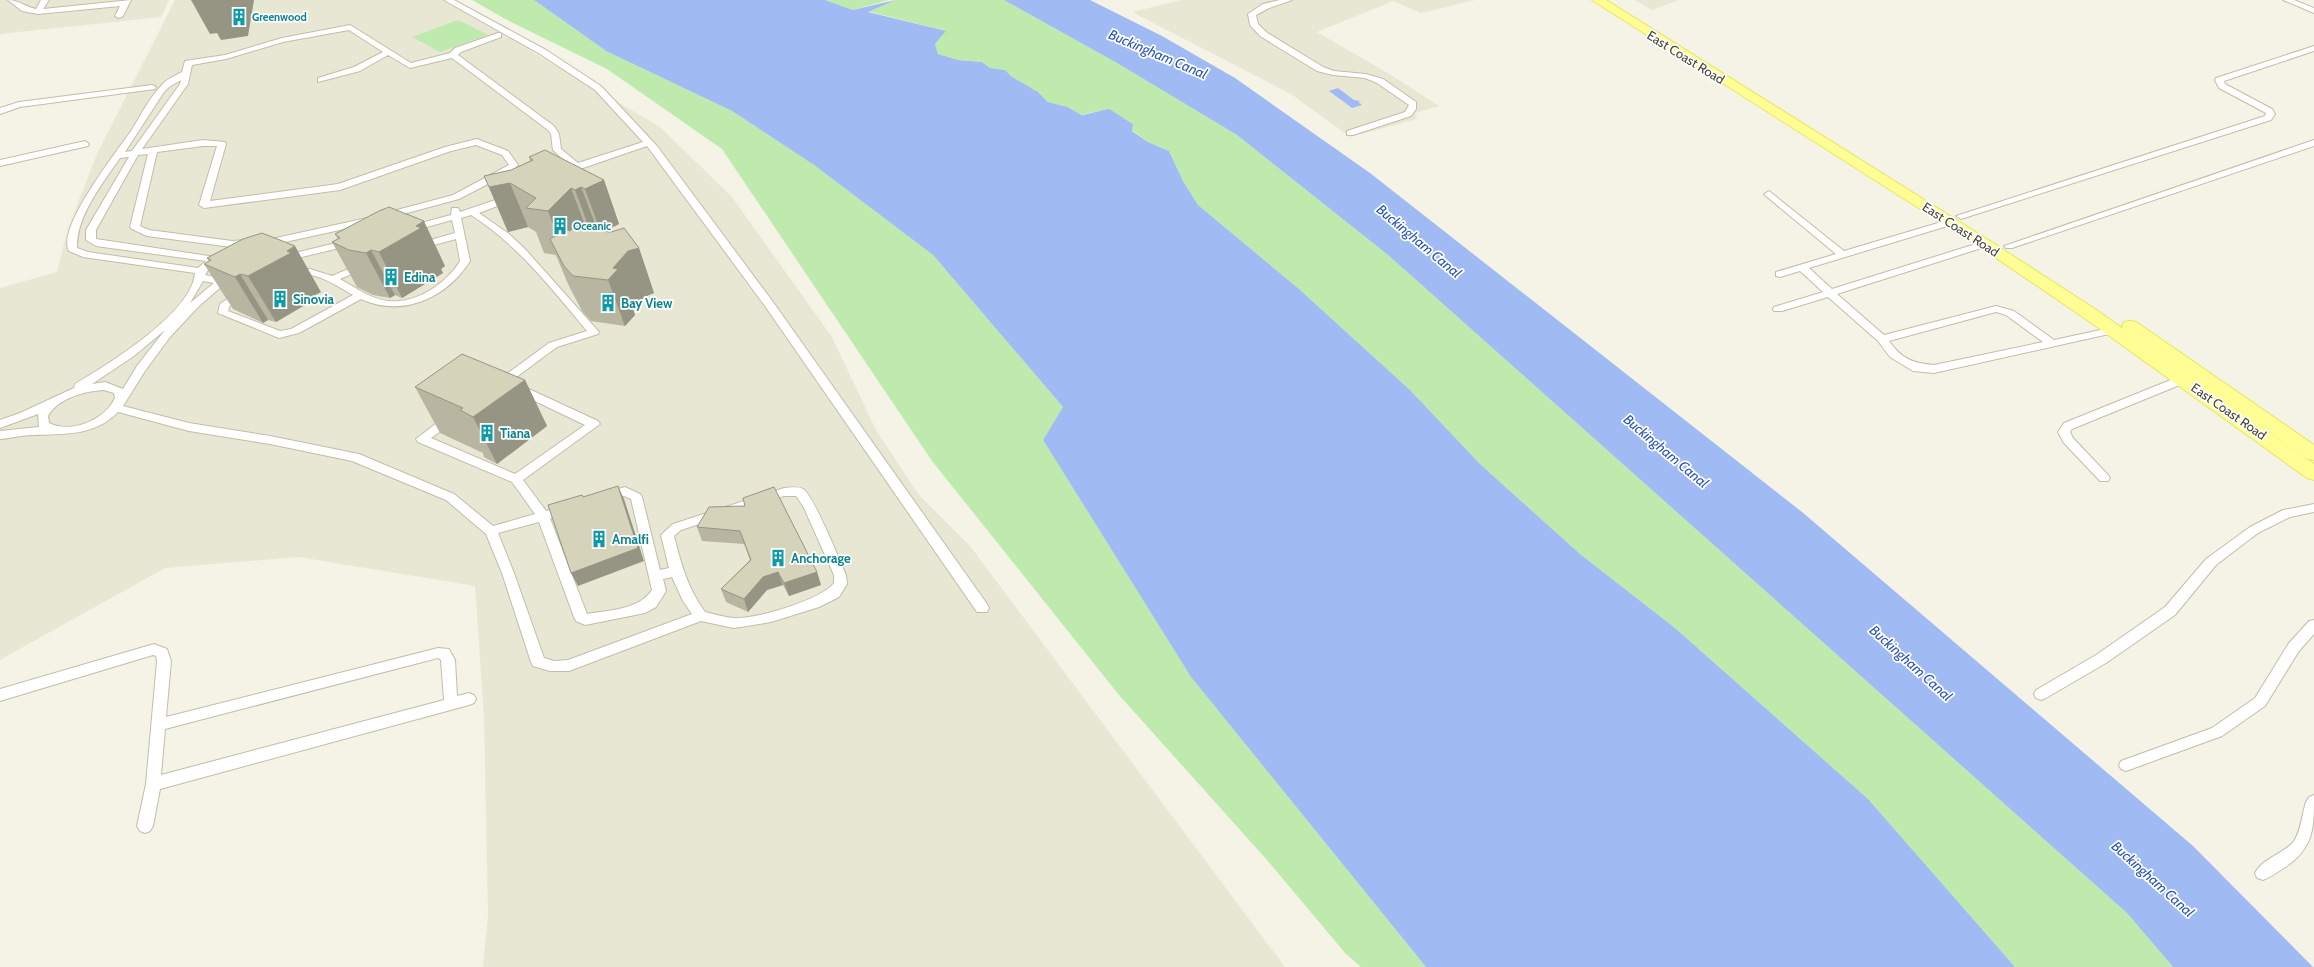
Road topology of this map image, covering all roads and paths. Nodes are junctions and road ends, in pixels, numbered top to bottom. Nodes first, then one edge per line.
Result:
1 (12, 0) edge
2 (45, 0) edge
3 (448, 0) edge
4 (1288, 0) edge
5 (1598, 0) edge
6 (1613, 0) edge
7 (2287, 0) edge
8 (126, 1) edge
9 (38, 12) junction
10 (2314, 12) edge
11 (119, 16) dead end
12 (498, 35) dead end
13 (2314, 48) edge
14 (389, 52) junction
15 (453, 55) junction
16 (184, 74) junction
17 (321, 80) dead end
18 (152, 87) dead end
19 (0, 111) edge
20 (1350, 133) dead end
21 (648, 143) junction
22 (2314, 143) edge
23 (85, 144) dead end
24 (152, 152) junction
25 (134, 155) junction
26 (116, 156) junction
27 (0, 163) edge
28 (577, 167) junction
29 (556, 175) edge
30 (1769, 194) dead end
31 (472, 212) junction
32 (455, 214) junction
33 (1956, 219) junction
34 (399, 227) edge
35 (460, 236) junction
36 (357, 237) edge
37 (1985, 244) junction
38 (2009, 246) junction
39 (406, 249) edge
40 (170, 253) junction
41 (1843, 254) junction
42 (277, 256) edge
43 (231, 258) edge
44 (218, 260) junction
45 (369, 263) edge
46 (152, 264) junction
47 (1802, 267) junction
48 (200, 273) junction
49 (1780, 274) dead end
50 (282, 275) edge
51 (330, 280) junction
52 (249, 289) edge
53 (1829, 292) junction
54 (360, 295) junction
55 (1778, 310) dead end
56 (2114, 330) junction
57 (1882, 339) junction
58 (2053, 344) junction
59 (2183, 379) junction
60 (504, 381) junction
61 (491, 390) edge
62 (64, 397) junction
63 (118, 405) junction
64 (460, 412) edge
65 (0, 424) edge
66 (54, 431) junction
67 (0, 435) edge
68 (2314, 454) edge
69 (2314, 473) edge
70 (2104, 478) dead end
71 (516, 479) junction
72 (2314, 508) edge
73 (543, 516) junction
74 (491, 531) junction
75 (676, 571) junction
76 (655, 576) junction
77 (982, 608) dead end
78 (701, 616) junction
79 (2314, 625) edge
80 (2041, 694) dead end
81 (0, 695) edge
82 (469, 699) dead end
83 (450, 704) junction
84 (158, 725) junction
85 (2126, 764) dead end
86 (153, 784) junction
87 (2314, 802) edge
88 (145, 826) dead end
89 (2263, 873) dead end

1 - 9 street
2 - 9 street
3 - 21 street
4 - 20 street
5 - 33 main road, East Coast Road
6 - 33 main road, East Coast Road
7 - 10 street
8 - 9 street
8 - 11 street
12 - 15 street
13 - 33 street
14 - 15 street
14 - 16 street
14 - 17 street
15 - 28 street
16 - 25 street
16 - 26 street
18 - 19 street
21 - 28 street
21 - 77 street
22 - 38 street
23 - 27 street
24 - 24 street
24 - 25 street
25 - 26 street
25 - 40 street
26 - 46 street
28 - 29 street
30 - 41 street
31 - 32 street
31 - 32 street
31 - 60 street
32 - 34 street
32 - 35 street
33 - 37 main road, East Coast Road
33 - 38 main road, East Coast Road
33 - 41 street
35 - 39 street
35 - 54 street
36 - 42 street
37 - 53 street
37 - 56 main road, East Coast Road
38 - 68 main road, East Coast Road
40 - 44 street
40 - 46 street
41 - 47 street
43 - 44 street
44 - 48 street
45 - 51 street
46 - 48 street
47 - 49 street
47 - 53 street
48 - 62 street
48 - 63 street
50 - 51 street
51 - 54 street
52 - 54 street
53 - 55 street
53 - 57 street
56 - 58 street
56 - 59 main road, East Coast Road
57 - 58 street
57 - 58 street
59 - 69 main road, East Coast Road
59 - 70 street
60 - 61 street
60 - 71 street
62 - 63 street
62 - 65 street
62 - 66 street
63 - 66 street
63 - 74 street
64 - 71 street
66 - 67 street
71 - 73 street
72 - 80 street
73 - 74 street
73 - 76 street
73 - 76 street
74 - 78 street
75 - 76 street
75 - 78 street
75 - 78 street
79 - 85 street
81 - 84 street
82 - 83 street
83 - 84 street
83 - 86 street
84 - 86 street
86 - 88 street
87 - 89 street

